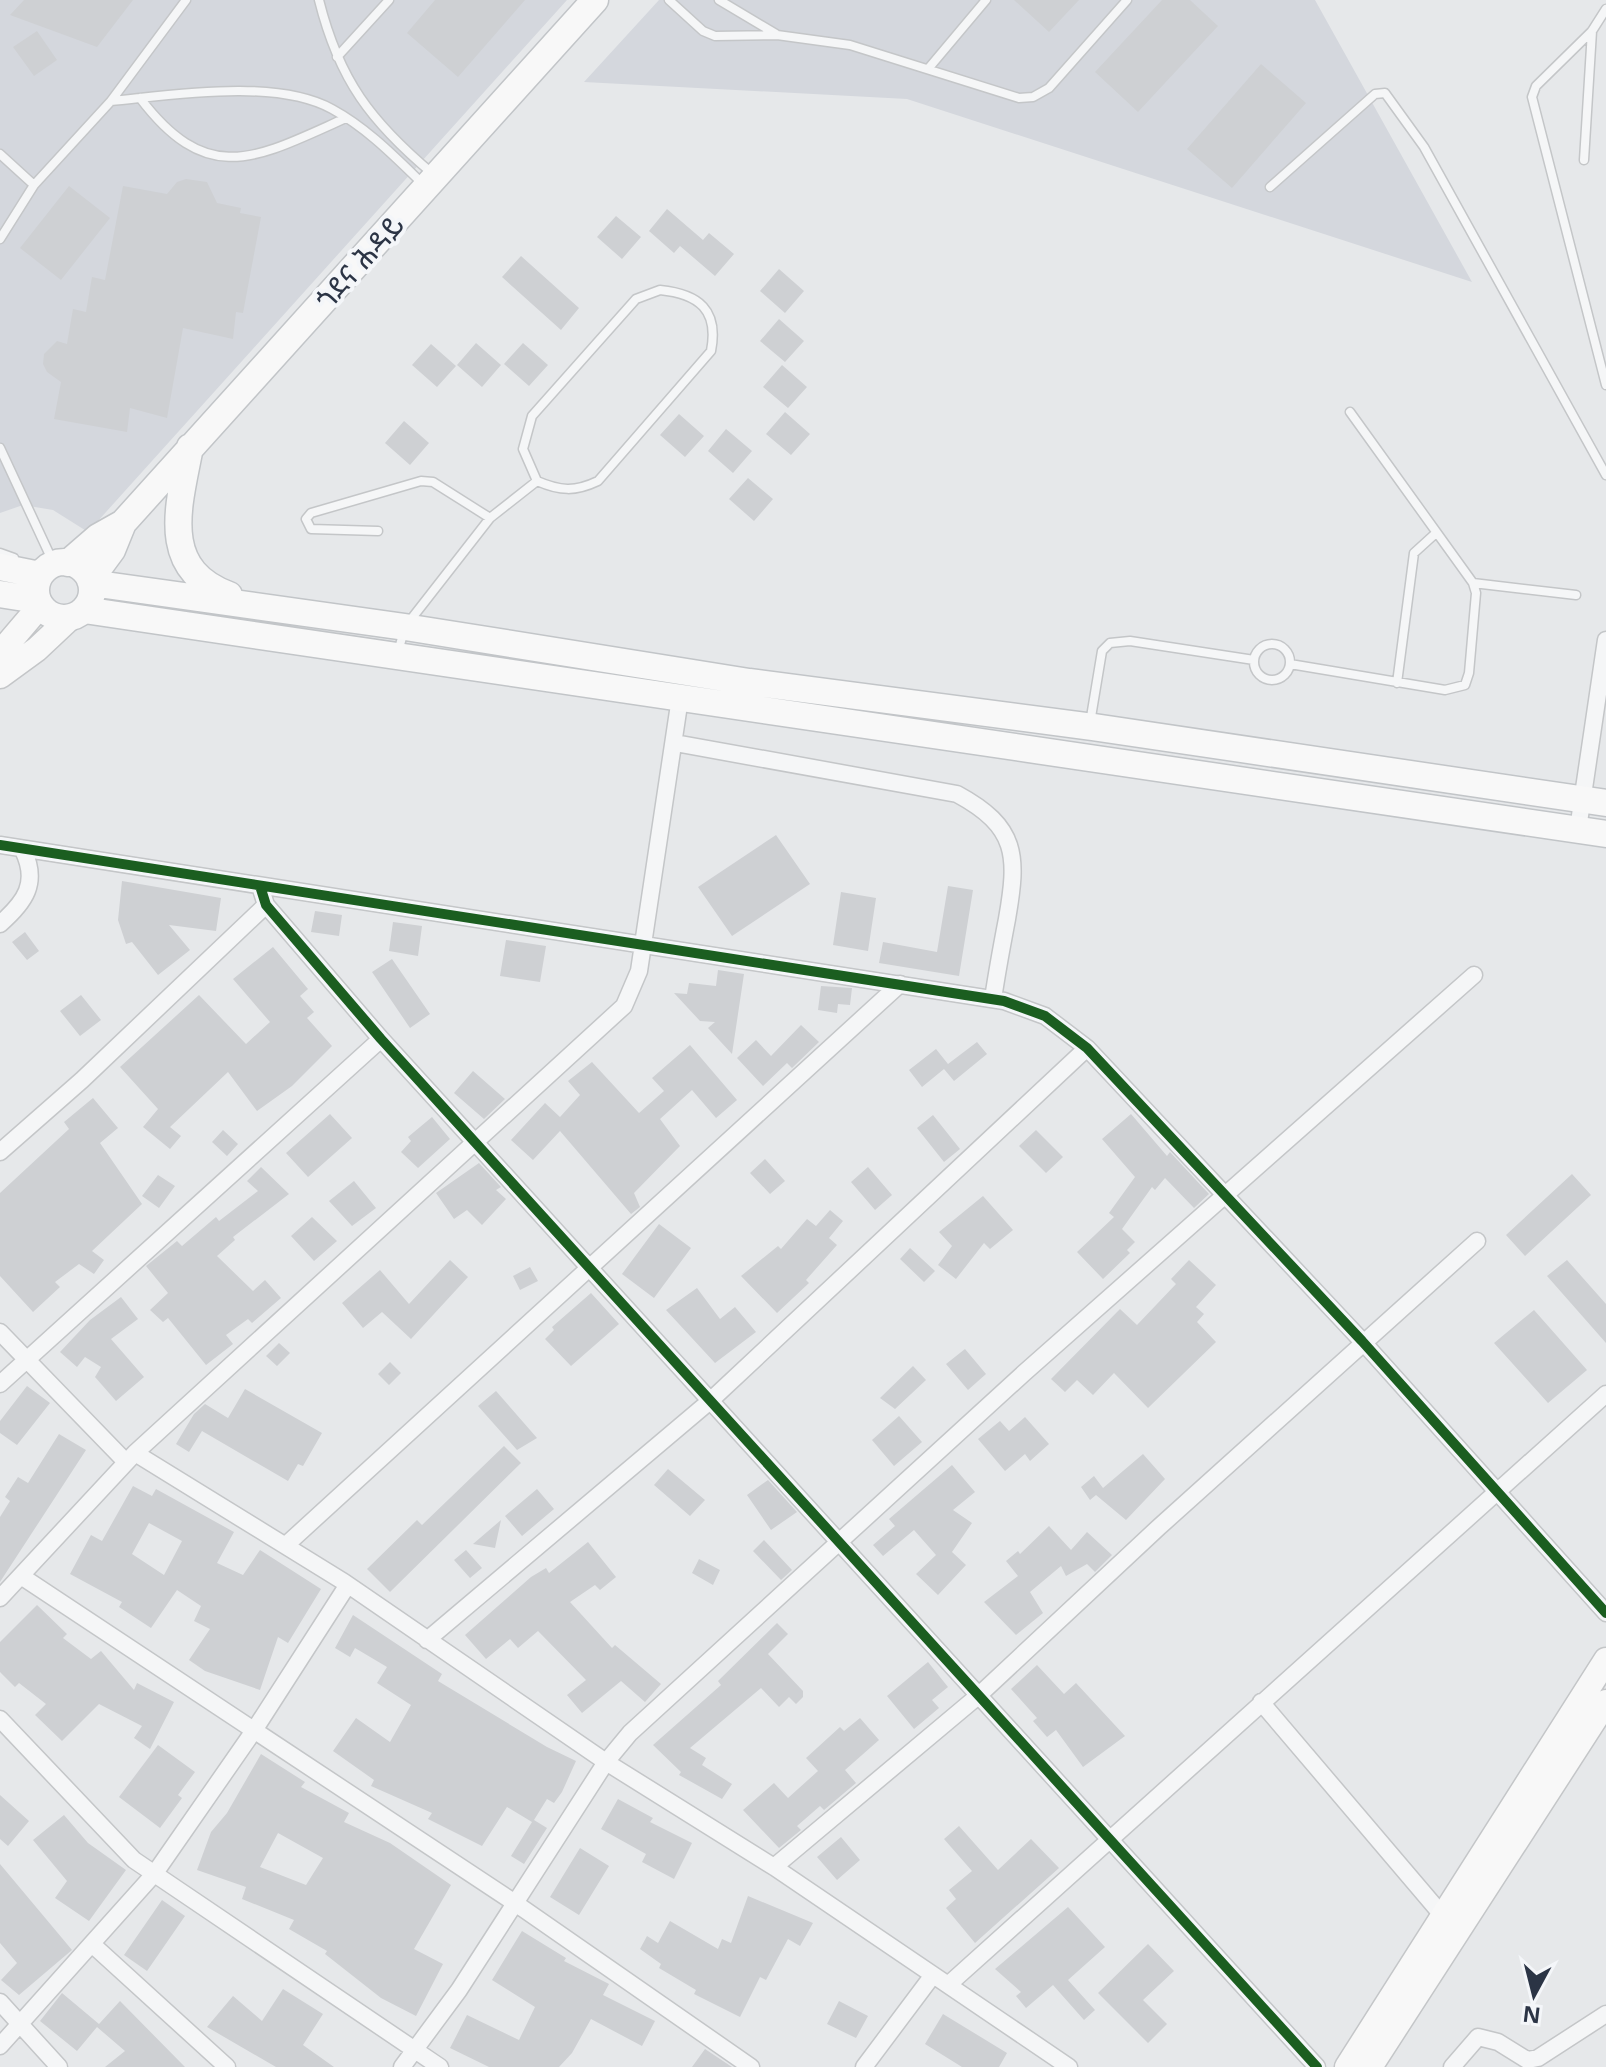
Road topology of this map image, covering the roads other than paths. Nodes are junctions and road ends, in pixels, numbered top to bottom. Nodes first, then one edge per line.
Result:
1 (186, 0) edge
2 (319, 0) edge
3 (389, 0) edge
4 (595, 0) edge
5 (669, 0) edge
6 (719, 0) edge
7 (986, 0) edge
8 (1127, 0) edge
9 (1606, 9) edge
10 (1592, 31) junction
11 (777, 35) junction
12 (337, 57) junction
13 (928, 69) junction
14 (140, 98) junction
15 (111, 101) junction
16 (346, 118) junction
17 (0, 154) edge
18 (1584, 160) dead end
19 (432, 183) junction
20 (34, 185) junction
21 (1270, 187) dead end
22 (0, 239) edge
23 (1606, 385) edge
24 (1350, 412) dead end
25 (190, 447) junction
26 (0, 448) edge
27 (1606, 475) edge
28 (537, 481) junction
29 (490, 518) junction
30 (123, 523) junction
31 (378, 531) dead end
32 (1436, 533) junction
33 (0, 553) edge
34 (0, 567) edge
35 (48, 579) junction
36 (90, 582) junction
37 (1473, 583) junction
38 (0, 594) edge
39 (1576, 595) dead end
40 (251, 604) junction
41 (77, 614) junction
42 (405, 627) junction
43 (1606, 640) edge
44 (0, 653) edge
45 (397, 654) junction
46 (1254, 660) junction
47 (1290, 664) junction
48 (0, 676) edge
49 (1397, 683) junction
50 (680, 698) junction
51 (1089, 726) junction
52 (675, 743) junction
53 (1594, 801) edge
54 (1578, 829) junction
55 (1606, 834) edge
56 (0, 845) edge
57 (23, 850) junction
58 (260, 886) junction
59 (266, 905) junction
60 (0, 924) edge
61 (644, 943) junction
62 (1474, 975) dead end
63 (900, 984) junction
64 (993, 999) junction
65 (381, 1039) junction
66 (1087, 1048) junction
67 (477, 1142) junction
68 (0, 1152) edge
69 (1224, 1196) junction
70 (1477, 1241) dead end
71 (592, 1266) junction
72 (0, 1332) edge
73 (1362, 1341) junction
74 (24, 1360) junction
75 (0, 1384) edge
76 (1606, 1394) edge
77 (710, 1401) junction
78 (131, 1458) junction
79 (1500, 1491) junction
80 (838, 1543) junction
81 (286, 1545) junction
82 (21, 1576) junction
83 (347, 1586) junction
84 (0, 1598) edge
85 (1606, 1613) edge
86 (427, 1640) junction
87 (1606, 1660) edge
88 (978, 1696) junction
89 (1261, 1702) junction
90 (1606, 1702) edge
91 (0, 1719) edge
92 (253, 1732) junction
93 (606, 1762) junction
94 (1110, 1843) junction
95 (774, 1867) junction
96 (155, 1873) junction
97 (515, 1903) junction
98 (1443, 1916) junction
99 (93, 1945) junction
100 (933, 1975) junction
101 (948, 1985) junction
102 (0, 2002) edge
103 (1606, 2014) edge
104 (21, 2025) junction
105 (0, 2046) edge
106 (416, 2051) junction
107 (59, 2067) edge
108 (227, 2067) edge
109 (402, 2067) edge
110 (440, 2067) edge
111 (751, 2067) edge
112 (864, 2067) edge
113 (1069, 2067) edge
114 (1317, 2067) edge
115 (1347, 2067) edge
116 (1370, 2067) edge
117 (1452, 2067) edge

1 - 15 lane
2 - 12 lane
3 - 12 lane
4 - 19 main road, ጎደና ሕዳይ
5 - 11 lane
6 - 11 lane
7 - 13 lane
8 - 13 lane
9 - 10 lane
10 - 18 lane
10 - 23 lane
11 - 13 lane
12 - 19 lane
14 - 15 lane
14 - 16 lane
14 - 16 lane
15 - 20 lane
16 - 19 lane
17 - 20 lane
19 - 25 main road, ጎደና ሕዳይ
20 - 22 lane
21 - 27 lane
24 - 32 lane
25 - 30 main road, ጎደና ሕዳይ
25 - 40 main road
26 - 35 lane
28 - 28 lane
28 - 29 lane
29 - 31 lane
29 - 42 lane
30 - 35 main road
30 - 36 main road
32 - 37 lane
32 - 49 lane
33 - 35 lane
34 - 35 main road
35 - 36 main road
35 - 38 main road
35 - 41 main road
35 - 44 street
36 - 40 main road
36 - 41 main road
37 - 39 lane
37 - 49 lane
40 - 42 main road
41 - 45 main road
41 - 48 street
42 - 45 lane
42 - 51 main road
43 - 53 street
45 - 50 main road
46 - 47 lane
46 - 47 lane
46 - 51 lane
47 - 49 lane
50 - 52 street
50 - 54 main road
51 - 53 main road
52 - 61 street
52 - 64 street
53 - 54 street
54 - 55 main road
56 - 57 street
57 - 58 street
57 - 60 street
58 - 59 street
58 - 61 street
59 - 65 street
59 - 68 street
61 - 63 street
61 - 67 street
62 - 69 street
63 - 64 street
63 - 71 street
64 - 66 street
65 - 67 street
65 - 74 street
66 - 69 street
66 - 77 street
67 - 71 street
67 - 78 street
69 - 73 street
69 - 80 street
70 - 73 street
71 - 77 street
71 - 81 street
72 - 74 street
73 - 79 street
73 - 88 street
74 - 75 street
74 - 78 street
76 - 79 street
77 - 80 street
77 - 86 street
78 - 81 street
78 - 82 street
79 - 85 street
79 - 89 street
80 - 88 street
80 - 93 street
81 - 83 street
82 - 84 street
82 - 92 street
83 - 86 street
83 - 92 street
86 - 93 street
87 - 98 street
88 - 94 street
88 - 95 street
89 - 94 street
89 - 98 street
90 - 116 street
91 - 96 street
92 - 96 street
92 - 97 street
93 - 95 street
93 - 97 street
94 - 101 street
94 - 114 street
95 - 100 street
96 - 99 street
96 - 106 street
97 - 106 street
97 - 111 street
98 - 115 street
99 - 104 street
99 - 108 street
100 - 101 street
100 - 112 street
101 - 113 street
102 - 104 street
103 - 117 street
104 - 105 street
104 - 107 street
106 - 109 street
106 - 110 street

